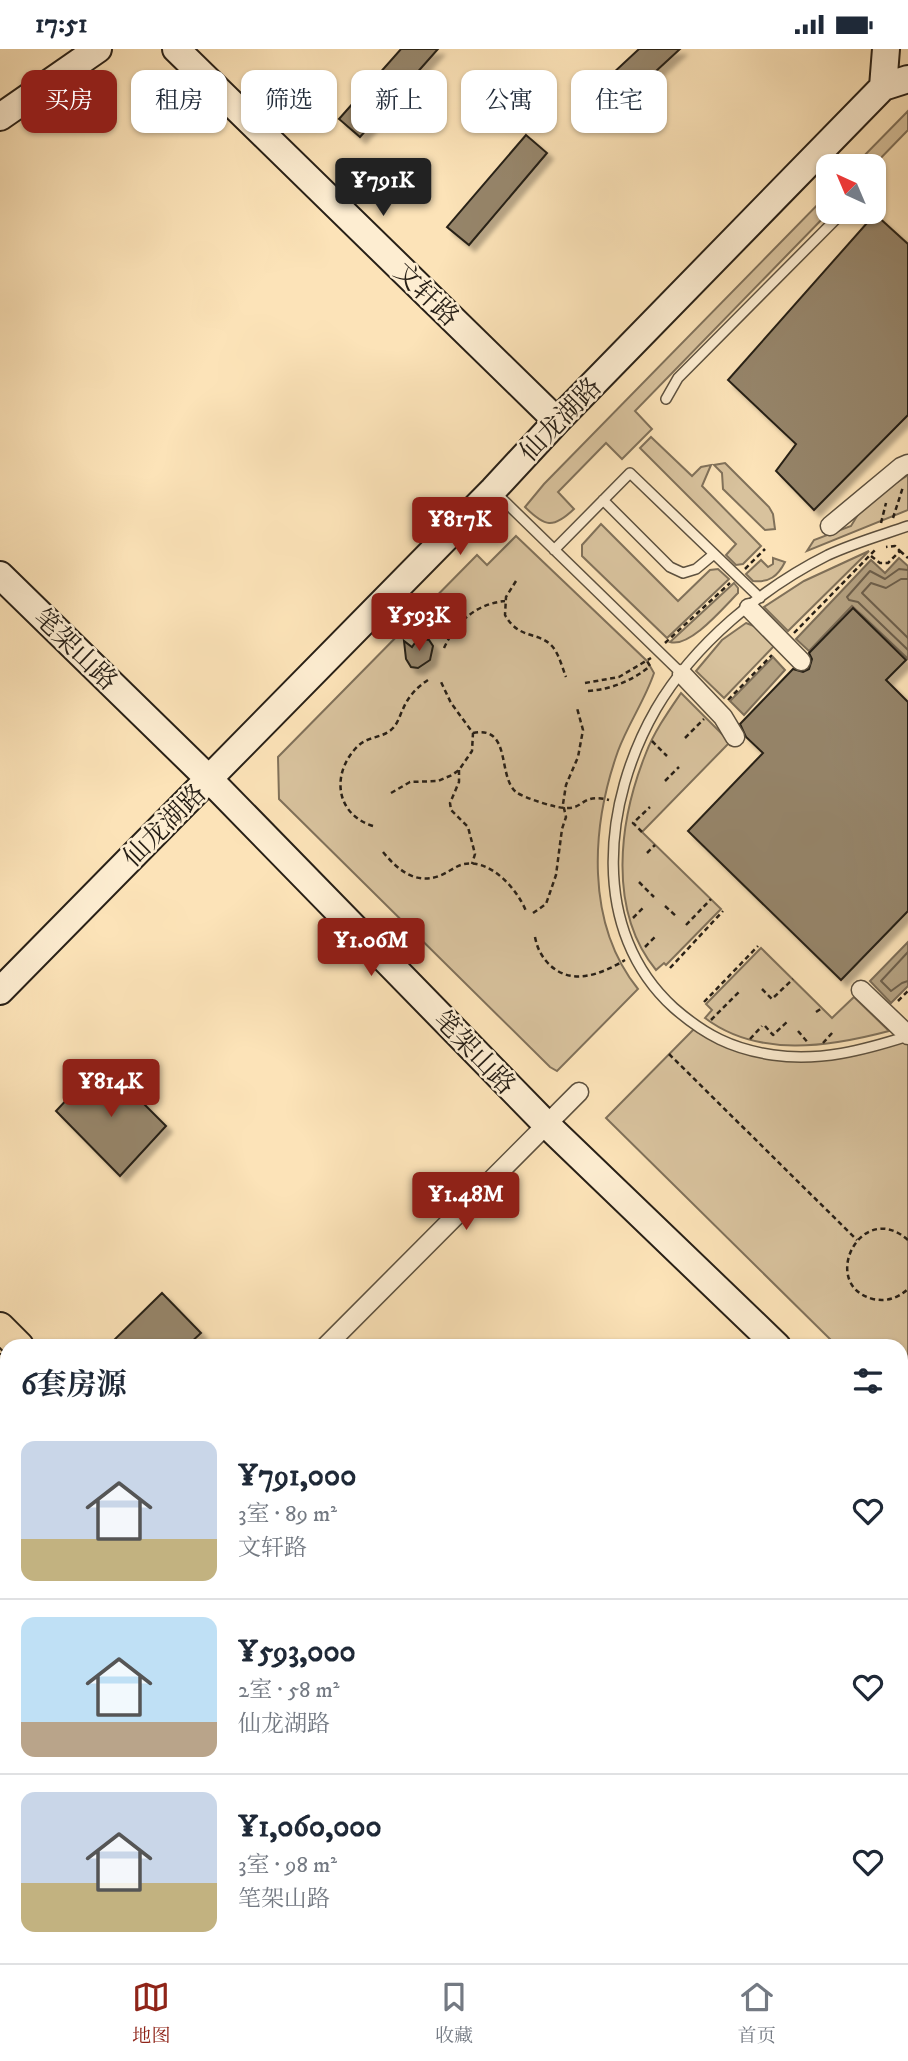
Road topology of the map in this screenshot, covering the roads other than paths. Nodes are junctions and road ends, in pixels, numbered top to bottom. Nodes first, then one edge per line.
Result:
1 (98, 49) edge
2 (176, 49) edge
3 (886, 49) edge
4 (895, 83) edge
5 (0, 117) edge
6 (830, 224) edge
7 (666, 399) dead end
8 (557, 421) junction
9 (902, 473) edge
10 (493, 490) junction
11 (603, 500) junction
12 (830, 526) dead end
13 (908, 526) edge
14 (554, 550) junction
15 (714, 554) junction
16 (0, 575) edge
17 (755, 603) junction
18 (802, 661) dead end
19 (682, 674) junction
20 (735, 737) dead end
21 (209, 779) junction
22 (861, 990) dead end
23 (0, 991) edge
24 (908, 1035) edge
25 (579, 1092) dead end
26 (546, 1124) junction
27 (333, 1339) edge
28 (769, 1339) edge

1 - 5 street
2 - 8 street, 文轩路
3 - 4 street
4 - 8 street, 仙龙湖路
6 - 7 lane
8 - 10 street, 仙龙湖路
9 - 12 street
10 - 14 lane
10 - 21 street, 仙龙湖路
11 - 14 lane
11 - 15 lane
11 - 15 lane
13 - 17 lane
14 - 19 lane
15 - 17 lane
16 - 21 street, 笔架山路
17 - 18 street
17 - 19 lane
19 - 20 street
19 - 24 lane
21 - 23 street, 仙龙湖路
21 - 26 street, 笔架山路
22 - 24 street
25 - 26 street
26 - 27 street
26 - 28 street, 笔架山路

